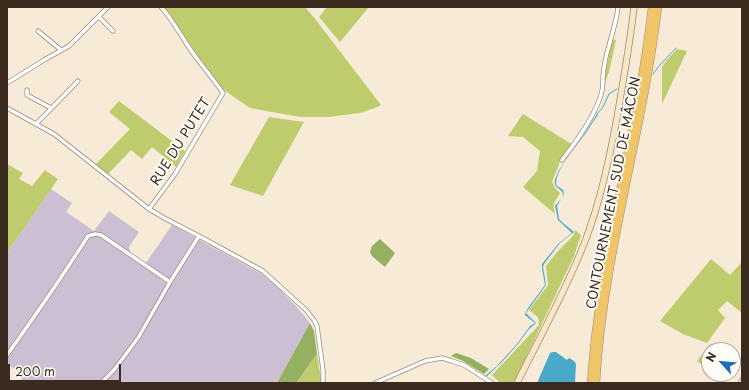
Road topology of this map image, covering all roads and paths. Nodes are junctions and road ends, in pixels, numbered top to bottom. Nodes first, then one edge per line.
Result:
1 (108, 7) edge
2 (161, 7) edge
3 (618, 7) edge
4 (634, 7) edge
5 (652, 7) edge
6 (658, 7) edge
7 (99, 17) junction
8 (38, 31) dead end
9 (113, 31) dead end
10 (61, 50) junction
11 (78, 81) dead end
12 (7, 83) edge
13 (28, 90) dead end
14 (7, 108) edge
15 (51, 108) junction
16 (36, 124) junction
17 (562, 160) dead end
18 (149, 209) junction
19 (199, 236) junction
20 (170, 282) junction
21 (7, 355) edge
22 (101, 383) edge
23 (323, 383) edge
24 (375, 383) edge
25 (492, 383) edge
26 (517, 383) edge
27 (591, 383) edge
28 (596, 383) edge

1 - 7 street
2 - 18 street, RUE DU PUTET
3 - 17 street
4 - 26 main road
5 - 27 highway, CONTOURNEMENT SUD DE MÂCON
6 - 28 highway, CONTOURNEMENT SUD DE MÂCON
7 - 9 street
7 - 10 street
8 - 10 street
10 - 12 street
11 - 15 street
13 - 15 street
14 - 16 street
15 - 16 street
16 - 18 street
18 - 19 street
19 - 20 street
19 - 23 street
20 - 21 street
20 - 22 street
24 - 25 street

